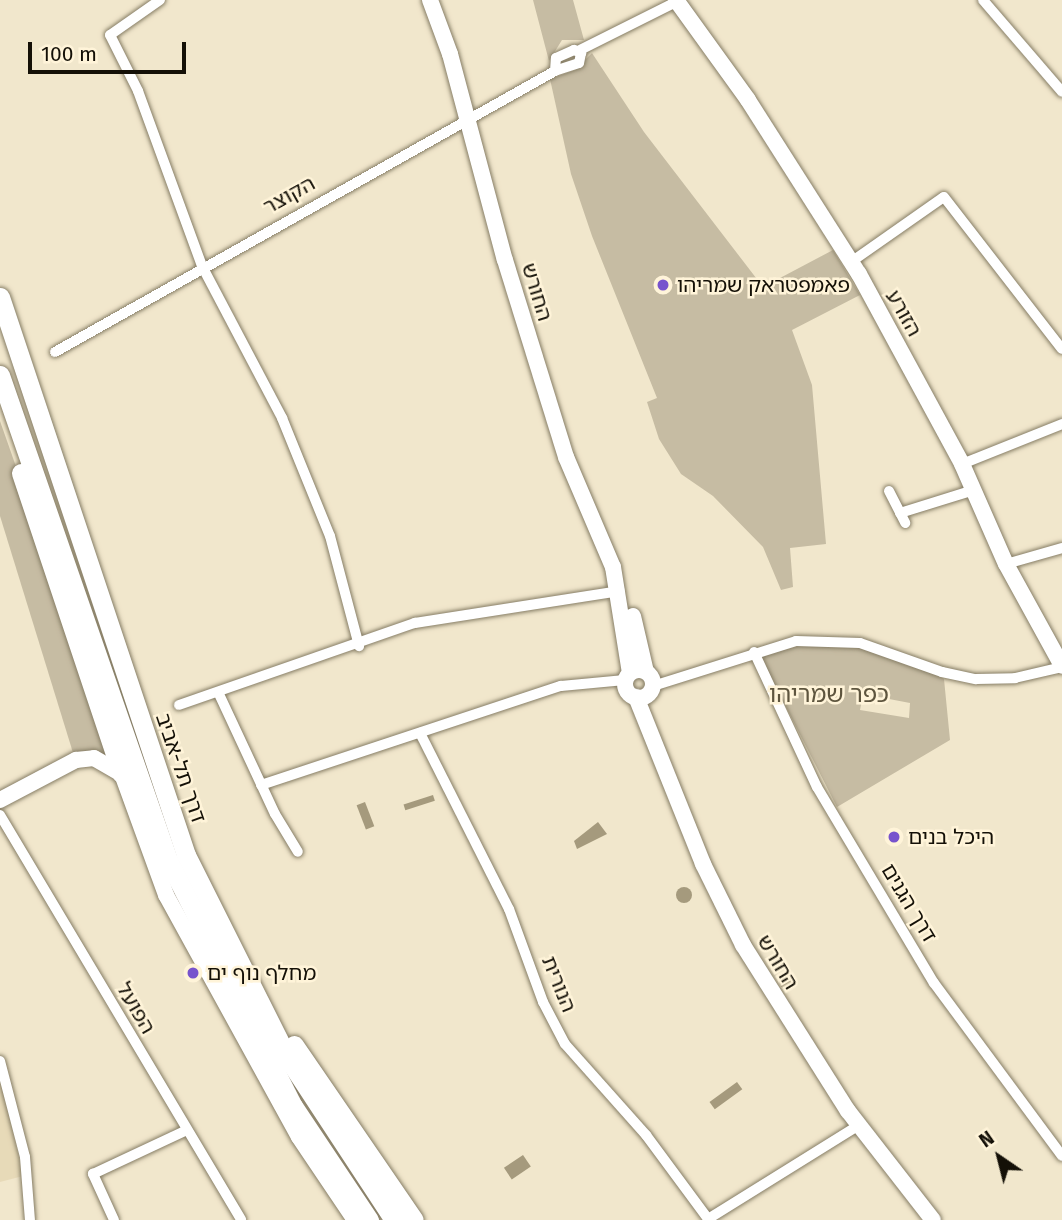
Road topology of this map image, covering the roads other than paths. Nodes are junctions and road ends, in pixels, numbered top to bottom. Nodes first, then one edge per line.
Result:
1 (160, 0) edge
2 (430, 0) edge
3 (983, 0) edge
4 (677, 1) edge
5 (583, 51) junction
6 (554, 69) junction
7 (1062, 92) edge
8 (468, 117) junction
9 (851, 262) junction
10 (202, 266) junction
11 (0, 297) edge
12 (1062, 349) edge
13 (55, 352) dead end
14 (0, 374) edge
15 (0, 408) edge
16 (1062, 424) edge
17 (962, 464) junction
18 (974, 490) junction
19 (889, 491) dead end
20 (1062, 548) edge
21 (1006, 564) junction
22 (620, 591) junction
23 (359, 646) junction
24 (754, 652) junction
25 (1062, 666) edge
26 (639, 678) junction
27 (219, 694) junction
28 (179, 705) dead end
29 (419, 733) junction
30 (122, 774) junction
31 (261, 785) junction
32 (0, 800) edge
33 (0, 815) edge
34 (298, 852) dead end
35 (239, 960) junction
36 (0, 1060) edge
37 (859, 1125) junction
38 (186, 1131) junction
39 (1062, 1156) edge
40 (709, 1219) edge
41 (30, 1220) edge
42 (114, 1220) edge
43 (241, 1220) edge
44 (355, 1220) edge
45 (369, 1220) edge
46 (394, 1220) edge
47 (414, 1220) edge
48 (933, 1220) edge

1 - 10 street
2 - 8 street, החורש
3 - 7 street
4 - 5 street
4 - 9 street, הזורע
5 - 6 street
5 - 6 street
6 - 8 street, הקוצר
8 - 10 street, הקוצר
8 - 22 street, החורש
9 - 12 street
9 - 17 street, הזורע
10 - 13 street, הקוצר
10 - 23 street
11 - 35 highway, דרך תל-אביב
14 - 45 highway, דרך תל-אביב
15 - 30 highway
16 - 17 street
17 - 18 street, הזורע
18 - 19 street
18 - 21 street, הזורע
20 - 21 street
21 - 25 street, הזורע
22 - 23 street
22 - 26 street, החורש
23 - 27 street
24 - 25 street
24 - 26 street
24 - 39 street, דרך הגנים
26 - 29 street
26 - 37 street, החורש
27 - 28 street
27 - 31 street
29 - 31 street
29 - 40 street, הנורית
30 - 32 street
30 - 44 street
31 - 34 street
33 - 38 street, הפועל
35 - 46 highway, דרך תל-אביב
35 - 47 highway
36 - 41 street
37 - 40 street
37 - 48 street, החורש
38 - 42 street
38 - 43 street, הפועל

